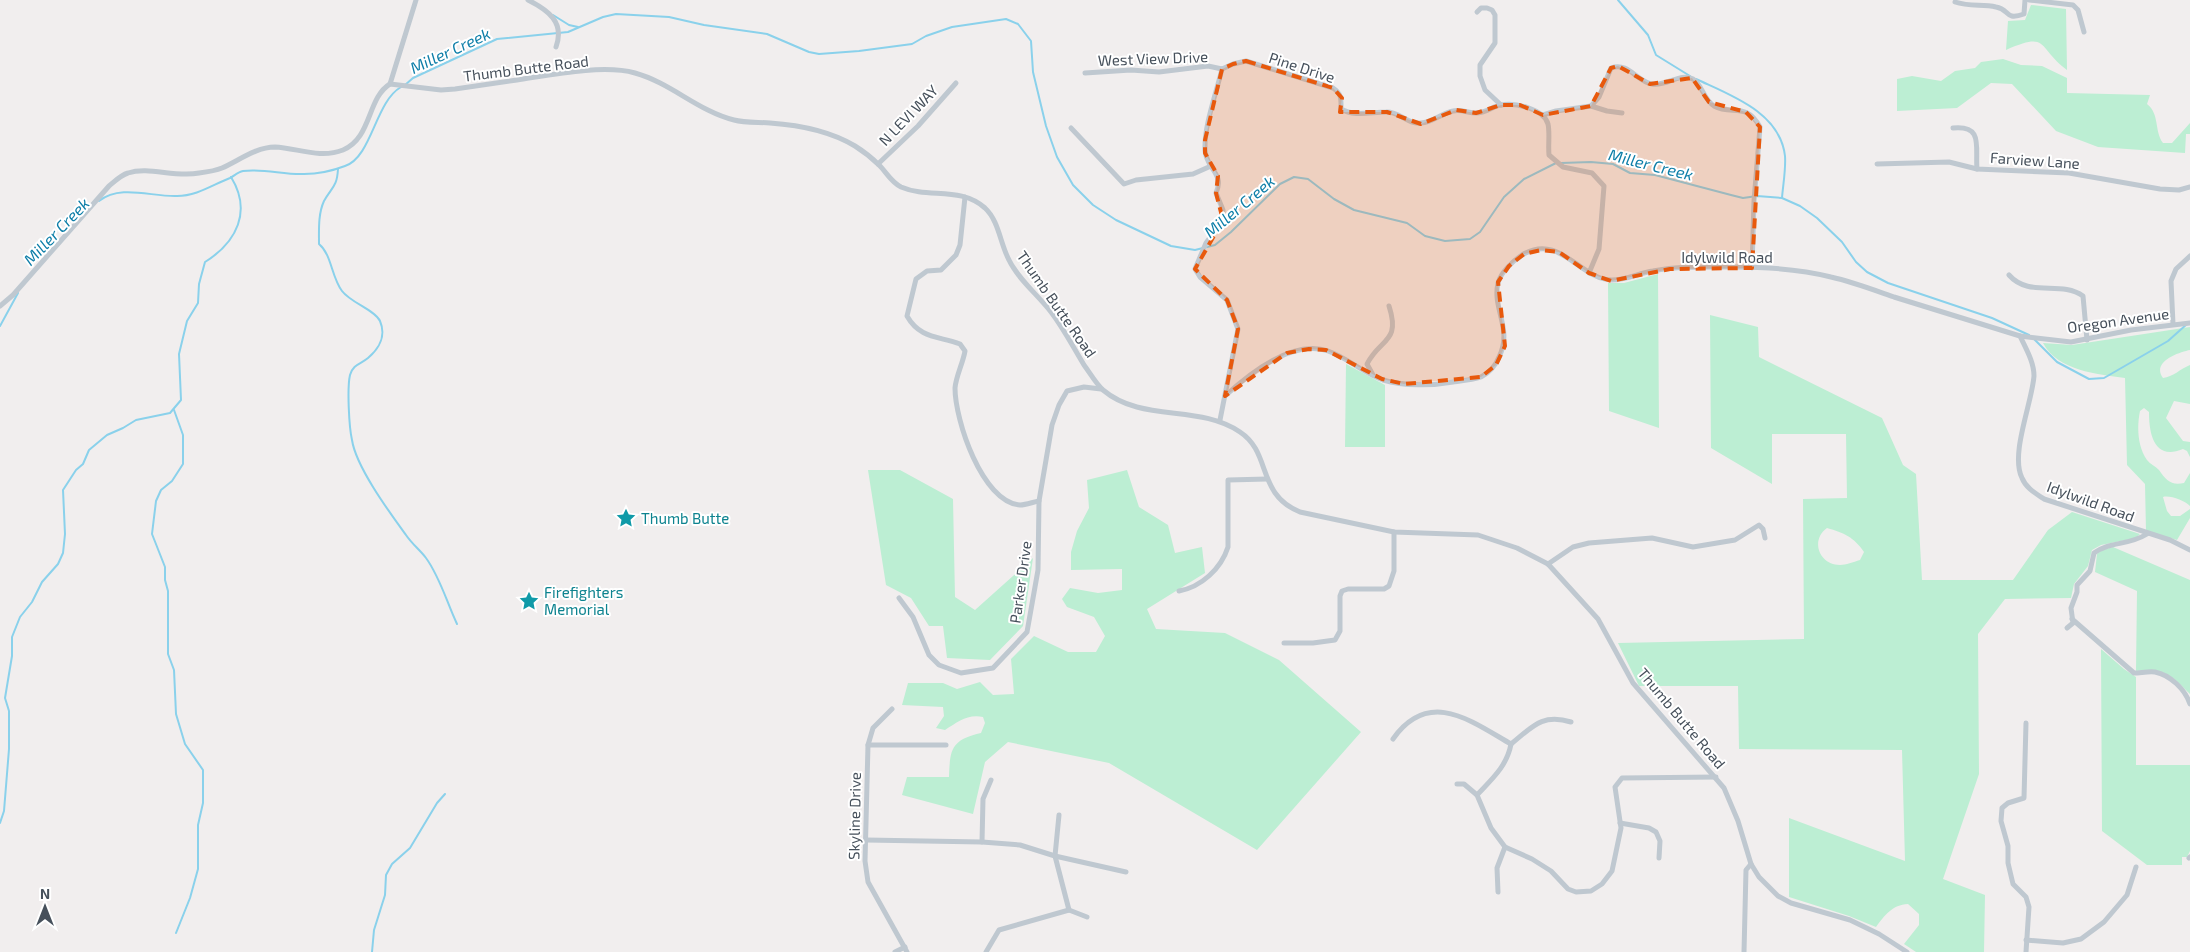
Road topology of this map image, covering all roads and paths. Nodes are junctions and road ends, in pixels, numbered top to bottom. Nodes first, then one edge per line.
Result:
1 (416, 0) edge
2 (528, 0) edge
3 (2025, 0) edge
4 (2029, 0) edge
5 (1955, 2) dead end
6 (1476, 12) dead end
7 (2084, 32) dead end
8 (556, 47) dead end
9 (1222, 69) junction
10 (1085, 74) dead end
11 (956, 83) dead end
12 (390, 84) junction
13 (1501, 105) junction
14 (1591, 106) junction
15 (1622, 113) dead end
16 (1544, 116) junction
17 (1071, 128) dead end
18 (1953, 128) dead end
19 (878, 164) junction
20 (1877, 164) dead end
21 (1211, 166) junction
22 (1977, 169) junction
23 (2190, 187) edge
24 (965, 197) junction
25 (2190, 256) edge
26 (1752, 268) junction
27 (1589, 273) junction
28 (2009, 275) dead end
29 (0, 306) edge
30 (1389, 306) dead end
31 (2190, 323) edge
32 (2173, 324) junction
33 (2020, 336) junction
34 (2087, 340) junction
35 (1373, 375) junction
36 (1101, 389) junction
37 (1225, 396) junction
38 (1220, 420) junction
39 (1267, 479) junction
40 (1039, 501) junction
41 (1394, 532) junction
42 (2147, 534) junction
43 (1765, 538) dead end
44 (2190, 550) edge
45 (1548, 564) junction
46 (1179, 591) dead end
47 (899, 598) dead end
48 (2072, 619) junction
49 (2066, 628) dead end
50 (1284, 643) dead end
51 (2190, 704) edge
52 (892, 709) dead end
53 (1571, 722) dead end
54 (2026, 723) dead end
55 (1393, 739) dead end
56 (1511, 744) junction
57 (868, 745) junction
58 (946, 745) dead end
59 (1716, 777) junction
60 (991, 780) dead end
61 (1457, 784) dead end
62 (1477, 795) junction
63 (1059, 815) dead end
64 (1620, 823) junction
65 (866, 840) junction
66 (982, 842) junction
67 (1505, 847) junction
68 (1055, 856) junction
69 (1659, 858) dead end
70 (1751, 864) junction
71 (2136, 867) dead end
72 (1126, 872) dead end
73 (1498, 892) dead end
74 (1069, 910) junction
75 (1087, 917) dead end
76 (2026, 940) junction
77 (906, 950) edge
78 (895, 952) edge
79 (986, 952) edge
80 (1744, 952) edge
81 (1907, 952) edge
82 (2026, 952) edge

1 - 12 street
2 - 8 street
3 - 5 street
4 - 7 street
6 - 13 street
9 - 10 street, West View Drive
9 - 13 street, Pine Drive
9 - 21 street
11 - 19 street, N LEVI WAY
12 - 19 street, Thumb Butte Road
12 - 29 street
13 - 16 street, Pine Drive
14 - 15 street
14 - 16 street
14 - 26 street
16 - 27 street
17 - 21 street
18 - 22 street
19 - 24 street, Thumb Butte Road
20 - 22 street, Farview Lane
21 - 37 street
22 - 23 street, Farview Lane
24 - 36 street, Thumb Butte Road
24 - 40 street
25 - 32 street
26 - 27 street, Idylwild Road
26 - 33 street, Idylwild Road
27 - 35 street, Idylwild Road
28 - 34 street
30 - 35 street
31 - 32 street, Oregon Avenue
32 - 34 street, Oregon Avenue
33 - 34 street, Oregon Avenue
33 - 42 street, Idylwild Road
35 - 37 street, Idylwild Road
36 - 38 street, Thumb Butte Road
36 - 40 street, Parker Drive
37 - 38 street
38 - 39 street, Thumb Butte Road
39 - 41 street, Thumb Butte Road
39 - 46 street
40 - 47 street, Parker Drive
41 - 45 street, Thumb Butte Road
41 - 50 street
42 - 44 street, Idylwild Road
42 - 48 street
43 - 45 street
45 - 59 street, Thumb Butte Road
48 - 49 street
48 - 51 street
52 - 57 street, Skyline Drive
53 - 56 street
54 - 76 street
55 - 56 street
56 - 62 street
57 - 58 street
57 - 65 street, Skyline Drive
59 - 64 street
59 - 70 street, Thumb Butte Road
60 - 66 street
61 - 62 street
62 - 67 street
63 - 68 street
64 - 67 street
64 - 69 street
65 - 66 street
65 - 77 street, Skyline Drive
66 - 68 street
67 - 73 street
68 - 72 street
68 - 74 street
70 - 80 street
70 - 81 street, Thumb Butte Road
71 - 76 street
74 - 75 street
74 - 79 street
76 - 82 street
77 - 78 street

